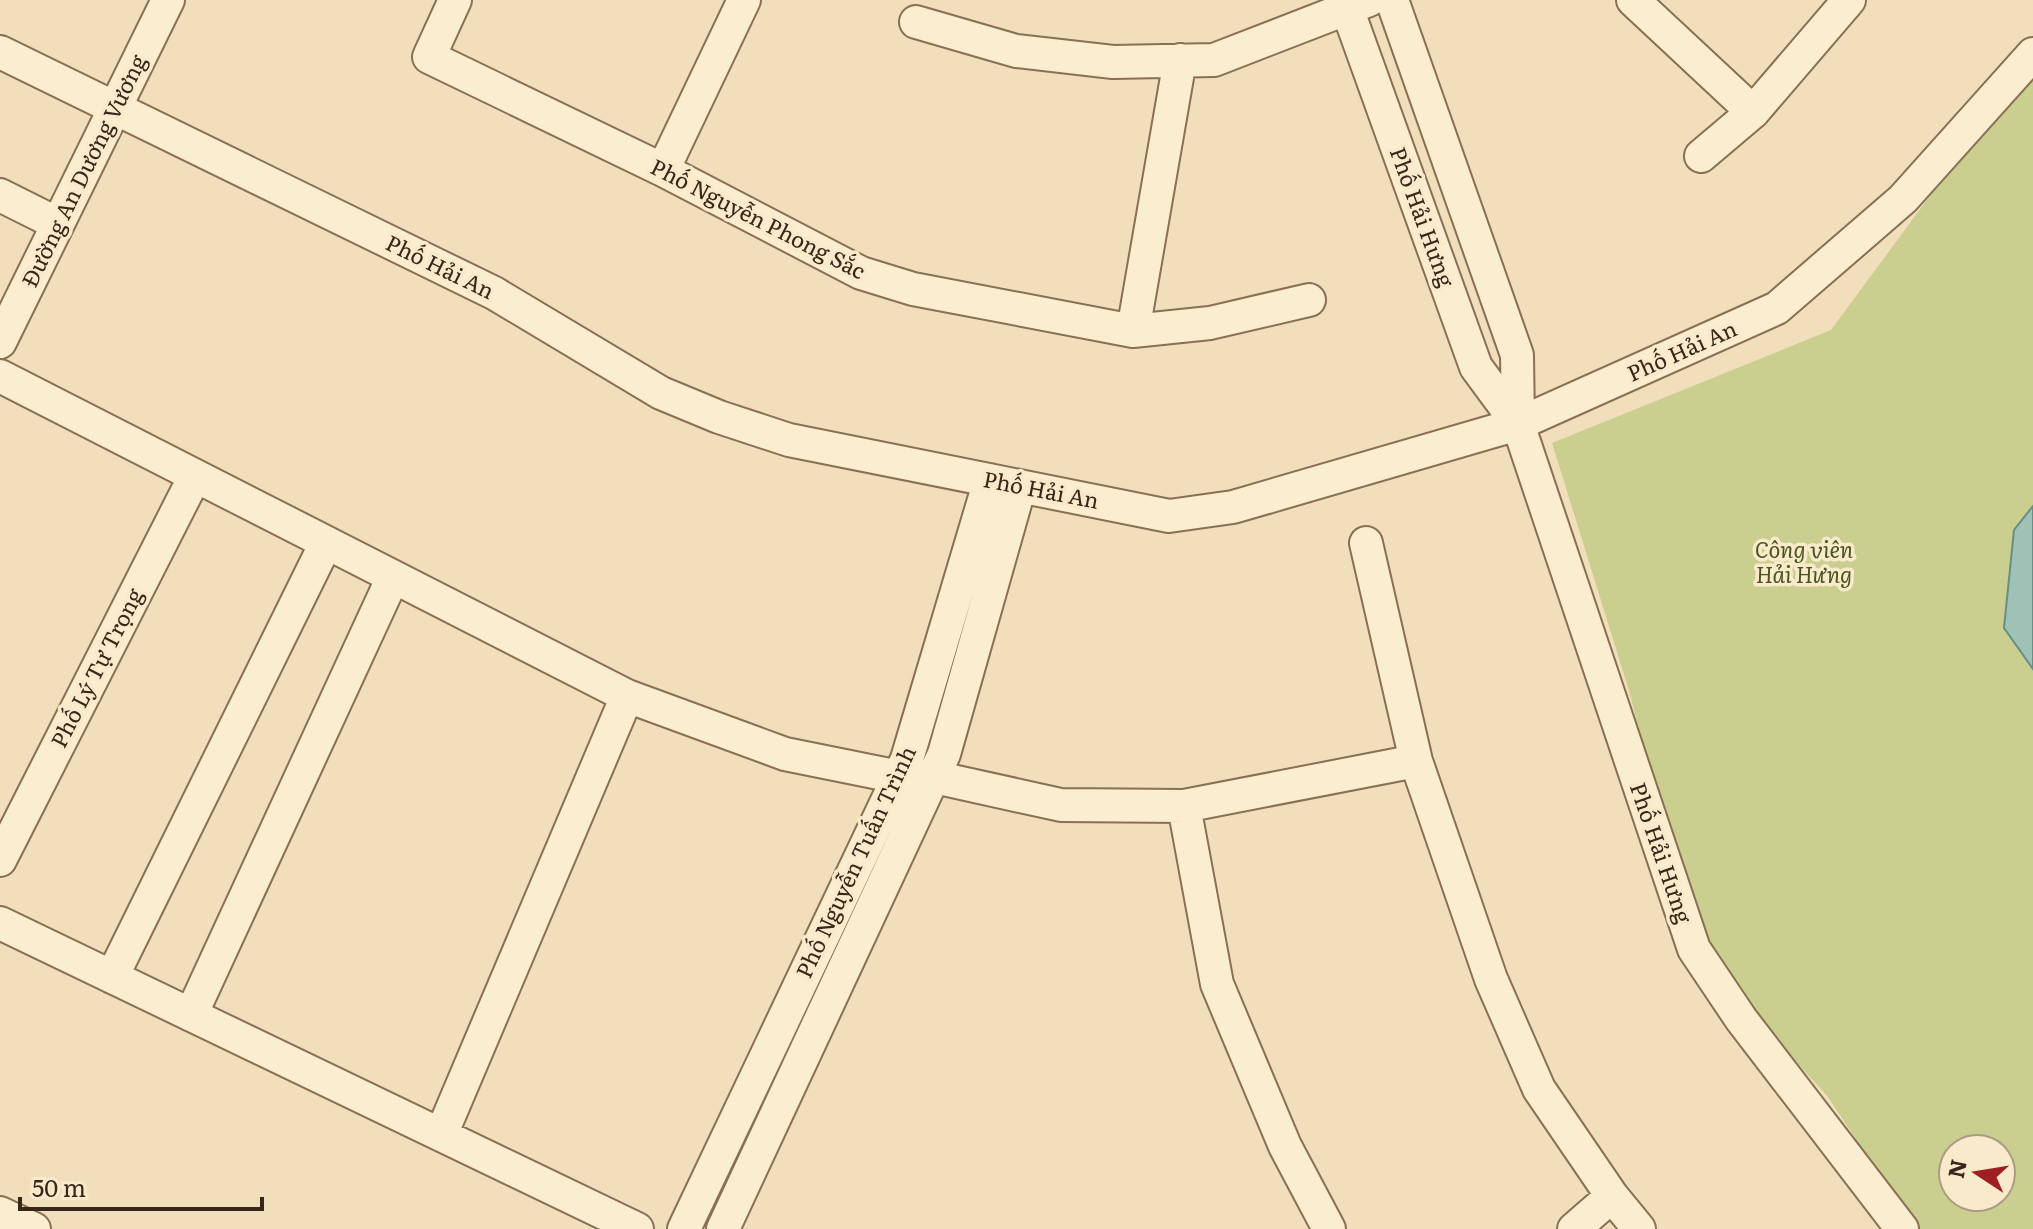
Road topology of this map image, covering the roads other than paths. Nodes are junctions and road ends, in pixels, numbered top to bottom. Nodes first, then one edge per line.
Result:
1 (455, 0) edge
2 (744, 0) edge
3 (1392, 0) edge
4 (1633, 0) edge
5 (1849, 0) edge
6 (162, 2) edge
7 (1353, 3) edge
8 (916, 22) dead end
9 (0, 52) edge
10 (2033, 54) edge
11 (1180, 60) junction
12 (115, 107) junction
13 (1753, 112) junction
14 (1701, 156) dead end
15 (663, 170) junction
16 (0, 195) edge
17 (58, 224) junction
18 (1309, 300) dead end
19 (1133, 331) junction
20 (0, 342) edge
21 (0, 376) edge
22 (1518, 424) junction
23 (195, 476) junction
24 (1005, 483) junction
25 (326, 543) junction
26 (1366, 543) dead end
27 (393, 577) junction
28 (627, 696) junction
29 (1416, 761) junction
30 (899, 777) junction
31 (934, 777) junction
32 (1184, 806) junction
33 (0, 860) edge
34 (0, 923) edge
35 (112, 977) junction
36 (191, 1015) junction
37 (441, 1135) junction
38 (1612, 1196) junction
39 (0, 1213) edge
40 (34, 1229) edge
41 (637, 1229) edge
42 (684, 1229) edge
43 (723, 1229) edge
44 (1329, 1229) edge
45 (1574, 1229) edge
46 (1639, 1229) edge
47 (1902, 1229) edge

1 - 15 street, Phố Nguyễn Phong Sắc
2 - 15 street
3 - 22 street, Phố Hải Hưng
4 - 13 street
5 - 13 street
6 - 12 street, Đường An Dương Vương
7 - 11 street
7 - 22 street, Phố Hải Hưng
8 - 11 street
9 - 12 street, Phố Hải An
10 - 22 street, Phố Hải An
11 - 19 street
12 - 17 street, Đường An Dương Vương
12 - 24 street, Phố Hải An
13 - 14 street
15 - 19 street, Phố Nguyễn Phong Sắc
16 - 17 street
17 - 20 street, Đường An Dương Vương
18 - 19 street, Phố Nguyễn Phong Sắc
21 - 23 street
22 - 24 street, Phố Hải An
22 - 47 street, Phố Hải Hưng
23 - 25 street
23 - 33 street, Phố Lý Tự Trọng
24 - 30 street, Phố Nguyễn Tuấn Trình
24 - 31 street, Phố Nguyễn Tuấn Trình
25 - 27 street
25 - 35 street
26 - 29 street
27 - 28 street
27 - 36 street
28 - 30 street
28 - 37 street
29 - 32 street
29 - 38 street
30 - 31 street
30 - 42 street, Phố Nguyễn Tuấn Trình
31 - 32 street
31 - 43 street, Phố Nguyễn Tuấn Trình
32 - 44 street
34 - 35 street
35 - 36 street
36 - 37 street
37 - 41 street
38 - 45 street
38 - 46 street
39 - 40 street

